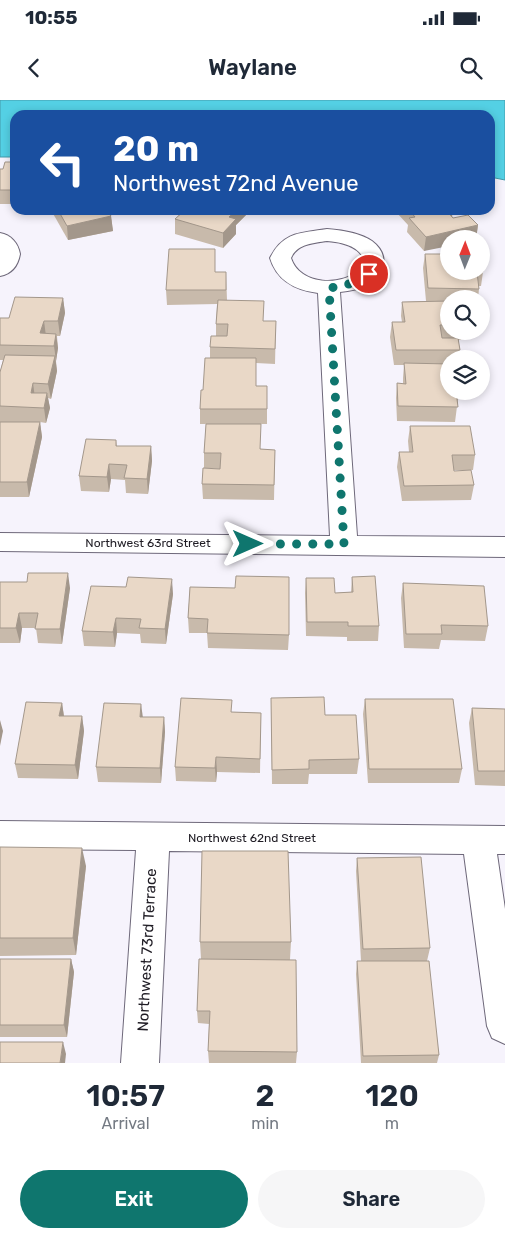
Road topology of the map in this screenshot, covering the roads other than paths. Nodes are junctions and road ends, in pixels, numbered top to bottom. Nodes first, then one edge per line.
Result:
1 (0, 239) edge
2 (0, 270) edge
3 (329, 288) dead end
4 (0, 542) edge
5 (344, 544) junction
6 (505, 547) edge
7 (0, 836) edge
8 (153, 838) junction
9 (492, 840) edge
10 (505, 1026) edge
11 (140, 1063) edge

1 - 2 street
3 - 5 street
4 - 5 street, Northwest 63rd Street
5 - 6 street, Northwest 63rd Street
7 - 8 street, Northwest 62nd Street
8 - 9 street, Northwest 62nd Street
8 - 11 street, Northwest 73rd Terrace
9 - 10 street

